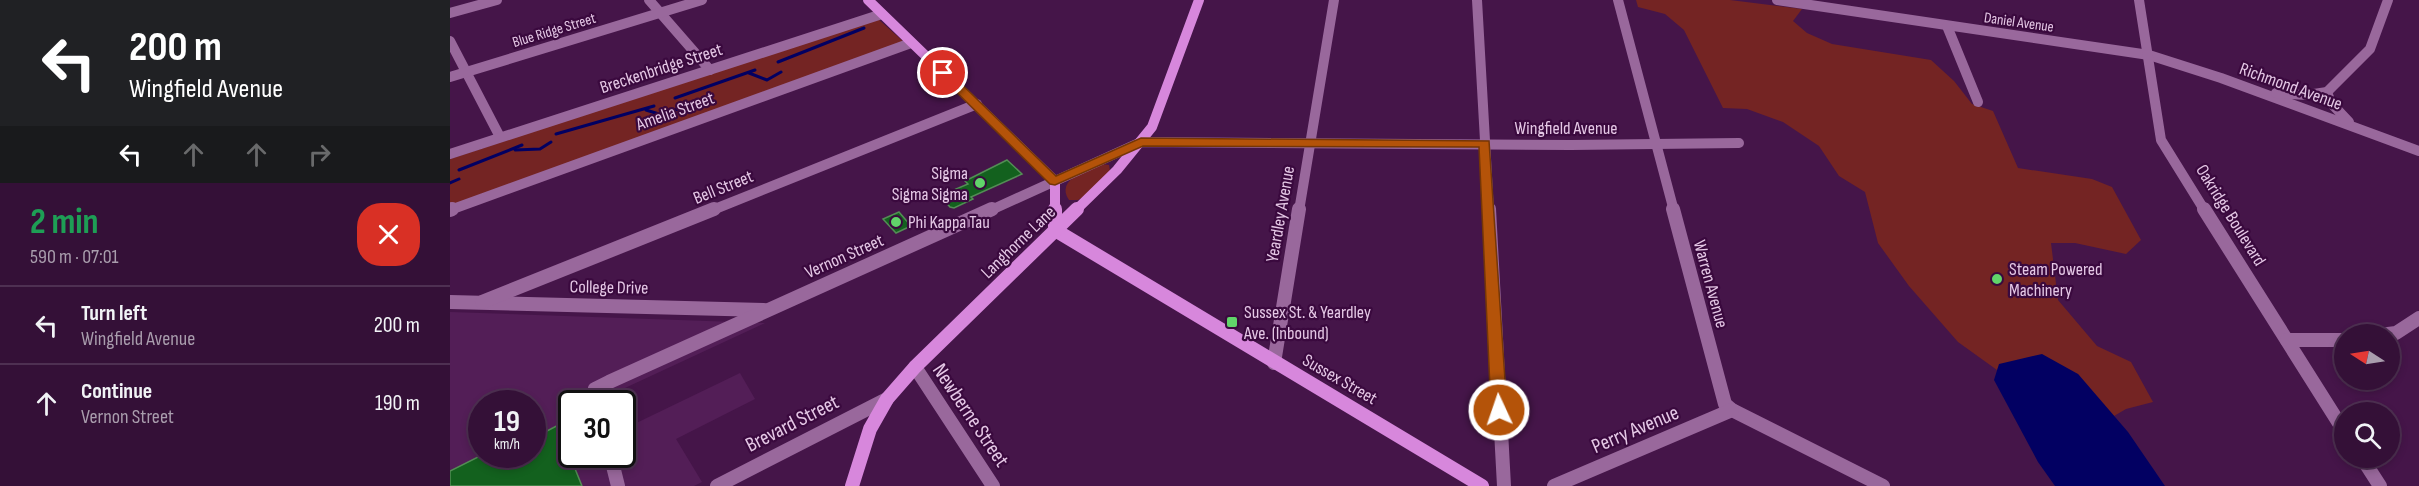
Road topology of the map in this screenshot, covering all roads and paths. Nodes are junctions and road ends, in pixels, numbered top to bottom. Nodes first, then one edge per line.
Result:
1 (497, 0) edge
2 (649, 0) edge
3 (702, 0) edge
4 (868, 0) edge
5 (1199, 0) edge
6 (1334, 0) edge
7 (1477, 0) edge
8 (1618, 0) edge
9 (1777, 0) edge
10 (2139, 0) edge
11 (2388, 0) edge
12 (1819, 3) edge
13 (450, 13) edge
14 (660, 13) junction
15 (882, 14) junction
16 (1947, 27) junction
17 (450, 41) edge
18 (911, 43) junction
19 (2149, 56) junction
20 (710, 69) junction
21 (466, 72) junction
22 (450, 77) edge
23 (2256, 90) junction
24 (2327, 93) junction
25 (1978, 102) dead end
26 (977, 104) junction
27 (2355, 127) junction
28 (500, 137) junction
29 (1141, 142) junction
30 (1310, 143) junction
31 (1739, 143) dead end
32 (1485, 144) junction
33 (1656, 144) junction
34 (2419, 151) edge
35 (450, 154) edge
36 (1055, 181) junction
37 (450, 210) edge
38 (1055, 230) junction
39 (450, 302) edge
40 (482, 302) junction
41 (768, 310) junction
42 (2419, 318) edge
43 (2400, 330) edge
44 (2287, 340) junction
45 (2334, 340) edge
46 (1274, 363) junction
47 (915, 367) junction
48 (595, 390) edge
49 (887, 399) junction
50 (1732, 410) junction
51 (2334, 415) edge
52 (614, 468) edge
53 (2368, 468) edge
54 (618, 486) edge
55 (717, 486) edge
56 (852, 486) edge
57 (993, 486) edge
58 (1482, 486) edge
59 (1504, 486) edge
60 (1554, 486) edge
61 (1883, 486) edge
62 (2380, 486) edge

1 - 13 street
2 - 14 street
3 - 14 street, Blue Ridge Street
4 - 15 street
5 - 29 street, Langhorne Lane
6 - 30 street, Yeardley Avenue
7 - 32 street
8 - 33 street, Warren Avenue
9 - 12 street, Daniel Avenue
10 - 19 street, Oakridge Boulevard
11 - 24 street
12 - 16 street, Daniel Avenue
14 - 20 street
14 - 21 street, Blue Ridge Street
15 - 18 street
15 - 20 street, Breckenbridge Street
16 - 19 street, Daniel Avenue
16 - 25 street
17 - 21 street
18 - 26 street
18 - 37 street, Amelia Street
19 - 23 street, Richmond Avenue
19 - 44 street, Oakridge Boulevard
20 - 28 street, Breckenbridge Street
21 - 22 street, Blue Ridge Street
21 - 28 street
23 - 24 street
23 - 27 street, Richmond Avenue
24 - 27 street
26 - 36 street
26 - 40 street, Bell Street
27 - 34 street, Richmond Avenue
28 - 35 street, Breckenbridge Street
29 - 30 street, Wingfield Avenue
29 - 36 street, Vernon Street
29 - 38 street, Langhorne Lane
30 - 32 street, Wingfield Avenue
30 - 46 street, Yeardley Avenue
31 - 33 street, Wingfield Avenue
32 - 33 street, Wingfield Avenue
32 - 59 street
33 - 50 street, Warren Avenue
36 - 38 street
36 - 41 street, Vernon Street
38 - 46 street, Sussex Street
38 - 47 street, Langhorne Lane
39 - 40 street, College Drive
40 - 41 street, College Drive
41 - 48 street, Vernon Street
42 - 43 street
44 - 45 street
44 - 51 street, Oakridge Boulevard
46 - 58 street, Sussex Street
47 - 49 street, Langhorne Lane
47 - 57 street, Newberne Street
49 - 55 street, Brevard Street
49 - 56 street, Langhorne Lane
50 - 60 street, Perry Avenue
50 - 61 street
52 - 54 street
53 - 62 street

